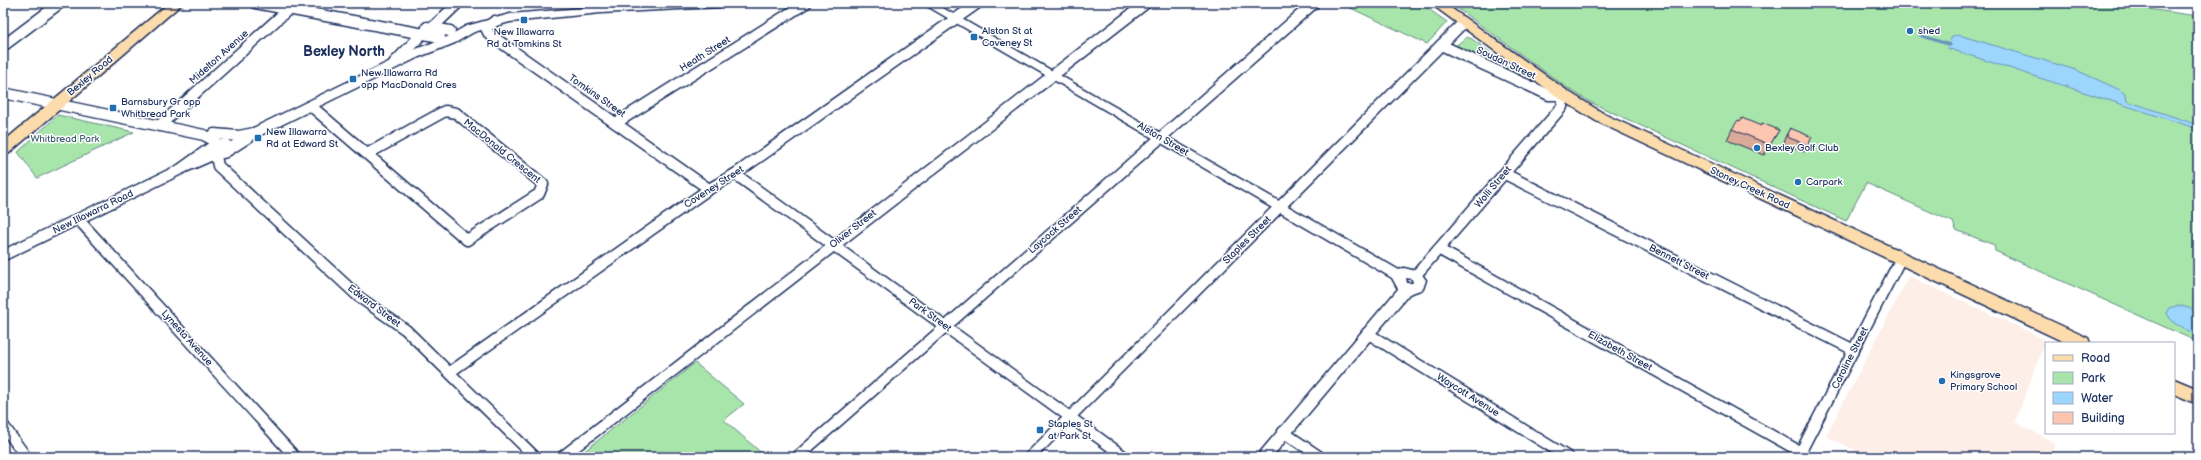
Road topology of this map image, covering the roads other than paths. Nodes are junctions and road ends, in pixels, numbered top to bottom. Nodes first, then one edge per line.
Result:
1 (60, 3) edge
2 (178, 3) edge
3 (255, 3) edge
4 (458, 3) edge
5 (720, 3) edge
6 (806, 3) edge
7 (926, 3) edge
8 (978, 3) edge
9 (1146, 3) edge
10 (1314, 3) edge
11 (1436, 3) edge
12 (291, 5) edge
13 (600, 8) edge
14 (954, 19) junction
15 (497, 20) junction
16 (1463, 23) junction
17 (423, 33) junction
18 (445, 35) junction
19 (1442, 45) junction
20 (3, 46) edge
21 (388, 67) junction
22 (1053, 75) junction
23 (3, 93) edge
24 (1564, 96) junction
25 (55, 104) junction
26 (311, 106) junction
27 (616, 123) junction
28 (159, 126) junction
29 (256, 132) junction
30 (1160, 137) junction
31 (218, 149) junction
32 (3, 150) edge
33 (366, 154) junction
34 (735, 174) junction
35 (1505, 174) junction
36 (709, 189) junction
37 (1281, 206) junction
38 (78, 219) junction
39 (833, 245) junction
40 (1440, 250) junction
41 (3, 256) edge
42 (1901, 258) junction
43 (1416, 275) junction
44 (1399, 276) junction
45 (1406, 288) junction
46 (946, 327) junction
47 (1367, 334) junction
48 (2080, 342) edge
49 (1854, 350) junction
50 (450, 372) junction
51 (2175, 386) edge
52 (2198, 397) edge
53 (1070, 417) junction
54 (3, 425) edge
55 (1284, 432) junction
56 (1800, 455) edge
57 (26, 457) edge
58 (295, 457) edge
59 (535, 457) edge
60 (562, 457) edge
61 (797, 457) edge
62 (1030, 457) edge
63 (1126, 457) edge
64 (1263, 457) edge
65 (1320, 457) edge
66 (1568, 457) edge

1 - 20 street
2 - 25 main road, Bexley Road
3 - 12 street
4 - 18 street
5 - 13 main road, New Illawarra Road
6 - 27 street, Heath Street
7 - 14 street, Alston Street
8 - 14 street, Coveney Street
9 - 22 street, Oliver Street
10 - 30 street, Laycock Street
11 - 16 main road, Stoney Creek Road
12 - 17 street
12 - 18 street
12 - 28 street, Midelton Avenue
13 - 15 main road, New Illawarra Road
13 - 18 main road, New Illawarra Road
14 - 22 street, Alston Street
14 - 34 street, Coveney Street
15 - 18 main road, New Illawarra Road
15 - 27 street, Tomkins Street
16 - 19 street, Staples Street
16 - 24 main road, Stoney Creek Road
17 - 18 street
17 - 21 street
18 - 21 main road, New Illawarra Road
19 - 24 street, Soudan Street
19 - 37 street, Staples Street
21 - 26 main road, New Illawarra Road
22 - 30 street, Alston Street
22 - 39 street, Oliver Street
23 - 25 street
24 - 35 street, Wolli Street
24 - 42 main road, Stoney Creek Road
25 - 28 street
25 - 32 main road, Bexley Road
26 - 29 main road, New Illawarra Road
26 - 33 street, MacDonald Crescent
27 - 36 street, Tomkins Street
28 - 31 street, Edward Street
29 - 31 main road, New Illawarra Road
29 - 31 street
30 - 37 street, Alston Street
30 - 46 street, Laycock Street
31 - 38 main road, New Illawarra Road
31 - 50 street, Edward Street
33 - 33 street, MacDonald Crescent
34 - 36 street, Coveney Street
34 - 39 street, Park Street
35 - 40 street, Wolli Street
35 - 49 street, Bennett Street
36 - 50 street, Coveney Street
37 - 44 street, Alston Street
37 - 53 street, Staples Street
38 - 41 main road, New Illawarra Road
38 - 58 street, Lynesta Avenue
39 - 46 street, Park Street
39 - 60 street, Oliver Street
40 - 43 street, Wolli Street
40 - 56 street, Elizabeth Street
42 - 48 main road, Stoney Creek Road
42 - 49 street, Caroline Street
43 - 44 street
43 - 45 street
44 - 45 street
45 - 47 street
46 - 53 street, Park Street
46 - 61 street, Laycock Street
47 - 55 street
47 - 66 street, Waycott Avenue
49 - 56 street, Caroline Street
50 - 59 street, Edward Street
51 - 52 main road
53 - 62 street, Staples Street
53 - 63 street, Park Street
54 - 57 street
55 - 64 street
55 - 65 street

